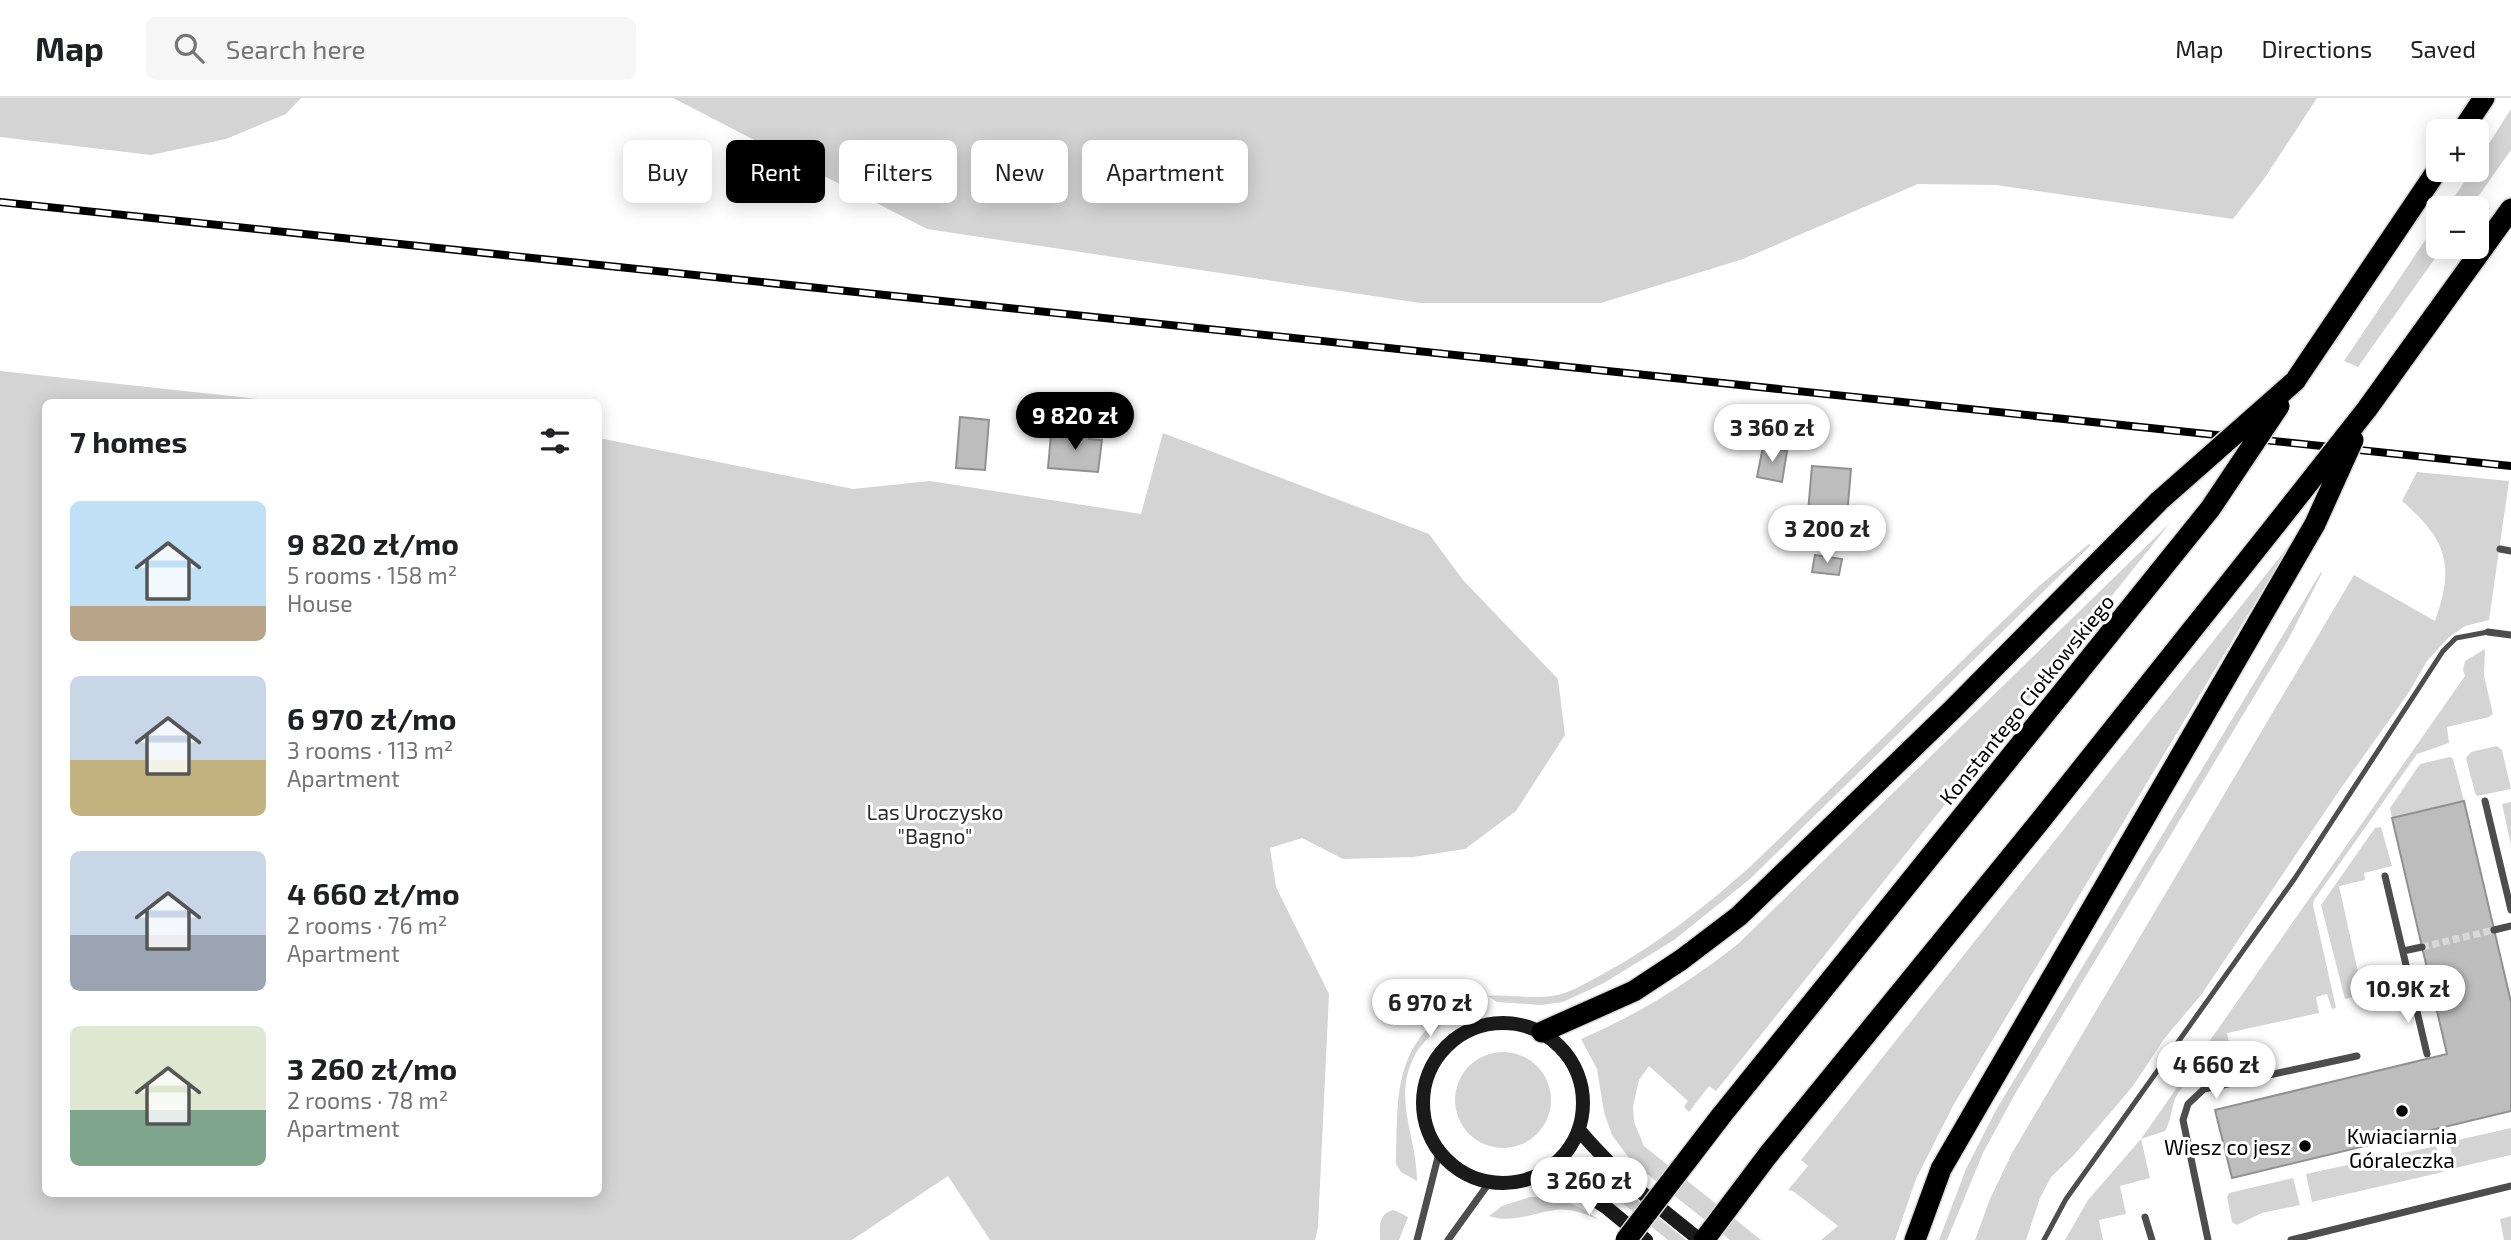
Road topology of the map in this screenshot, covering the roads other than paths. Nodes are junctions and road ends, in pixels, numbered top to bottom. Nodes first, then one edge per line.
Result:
1 (2484, 98) edge
2 (2470, 119) edge
3 (2429, 182) edge
4 (2511, 209) edge
5 (2301, 373) junction
6 (2367, 409) junction
7 (2500, 549) dead end
8 (2511, 551) edge
9 (2488, 632) joint
10 (2511, 635) edge
11 (2485, 801) dead end
12 (2385, 876) dead end
13 (2511, 911) edge
14 (2511, 926) edge
15 (2494, 930) tunnel mouth
16 (2422, 947) tunnel mouth
17 (2403, 951) junction
18 (1542, 1032) junction
19 (2427, 1054) dead end
20 (2357, 1056) dead end
21 (1579, 1130) junction
22 (1439, 1153) junction
23 (1548, 1170) junction
24 (1489, 1183) junction
25 (2511, 1186) edge
26 (2145, 1217) dead end
27 (1418, 1240) edge
28 (1448, 1240) edge
29 (1626, 1240) edge
30 (1646, 1240) edge
31 (1702, 1240) edge
32 (1915, 1240) edge
33 (2044, 1240) edge
34 (2152, 1240) edge
35 (2208, 1240) edge
36 (2291, 1240) edge

1 - 2 highway
3 - 5 highway, Konstantego Ciołkowskiego
4 - 6 highway
5 - 18 highway, bridge
5 - 29 highway, Konstantego Ciołkowskiego, bridge
6 - 31 highway, bridge
6 - 32 highway, bridge
7 - 8 street
9 - 10 street
9 - 33 lane
11 - 13 street
12 - 17 street
14 - 15 street
16 - 17 street
17 - 19 street
18 - 21 street
18 - 22 street
20 - 35 street
21 - 23 street
21 - 31 street
22 - 24 street
22 - 27 street
23 - 24 street
23 - 30 street
24 - 28 street
25 - 36 street
26 - 34 street

